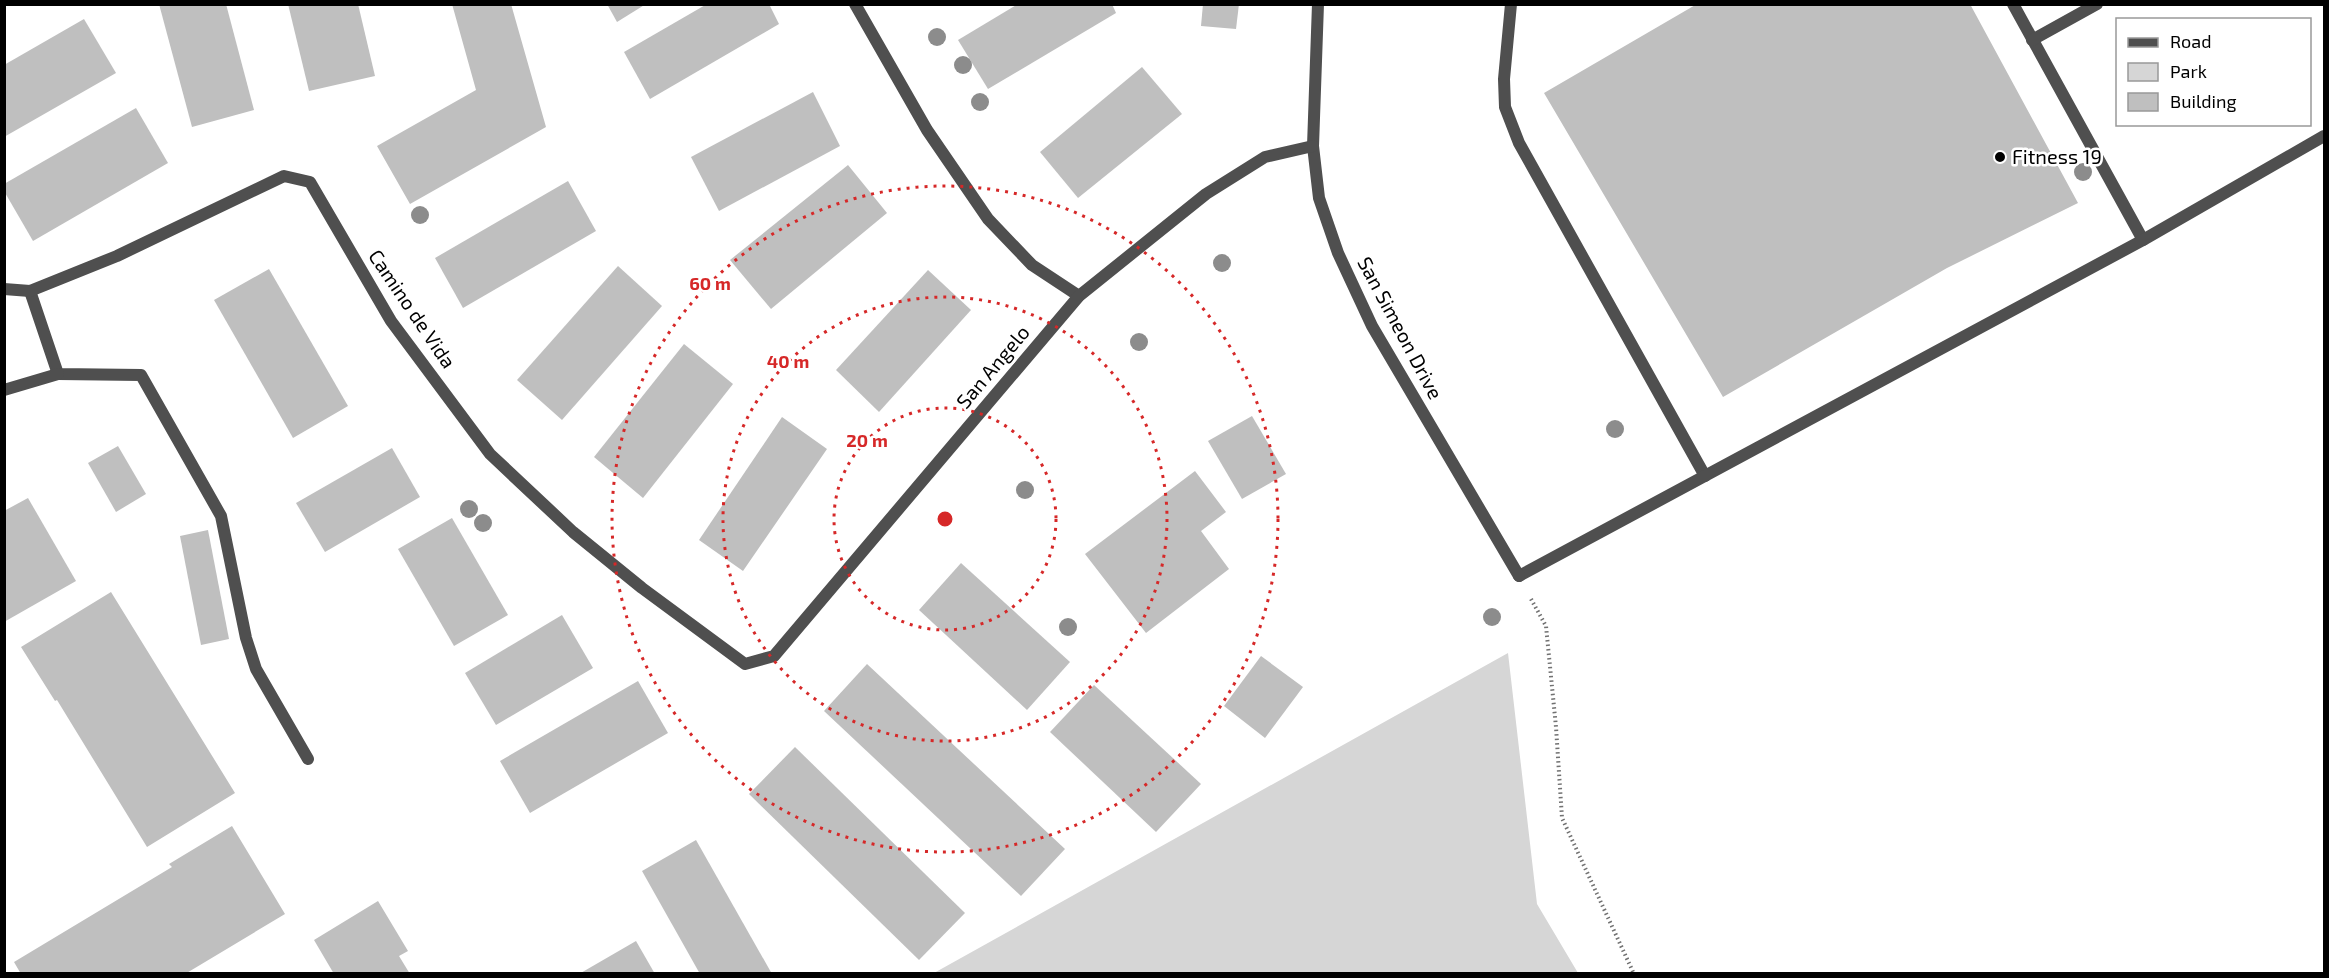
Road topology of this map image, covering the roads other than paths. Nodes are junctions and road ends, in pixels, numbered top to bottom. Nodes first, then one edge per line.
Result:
1 (855, 4) edge
2 (1318, 4) edge
3 (1511, 4) edge
4 (2013, 4) edge
5 (2097, 4) edge
6 (2032, 40) junction
7 (2325, 136) edge
8 (1313, 146) junction
9 (2143, 240) junction
10 (4, 289) edge
11 (30, 291) junction
12 (1079, 296) junction
13 (58, 374) junction
14 (4, 390) edge
15 (1705, 477) junction
16 (745, 664) joint
17 (308, 759) dead end

1 - 12 street
2 - 8 street, San Simeon Drive
3 - 15 street
4 - 6 street
5 - 6 street
6 - 9 street
7 - 9 street
8 - 12 street, San Angelo
8 - 15 street, San Simeon Drive
9 - 15 street
10 - 11 street, Camino de Vida
11 - 13 street
11 - 16 street, Camino de Vida
12 - 16 street, San Angelo
13 - 14 street
13 - 17 street

